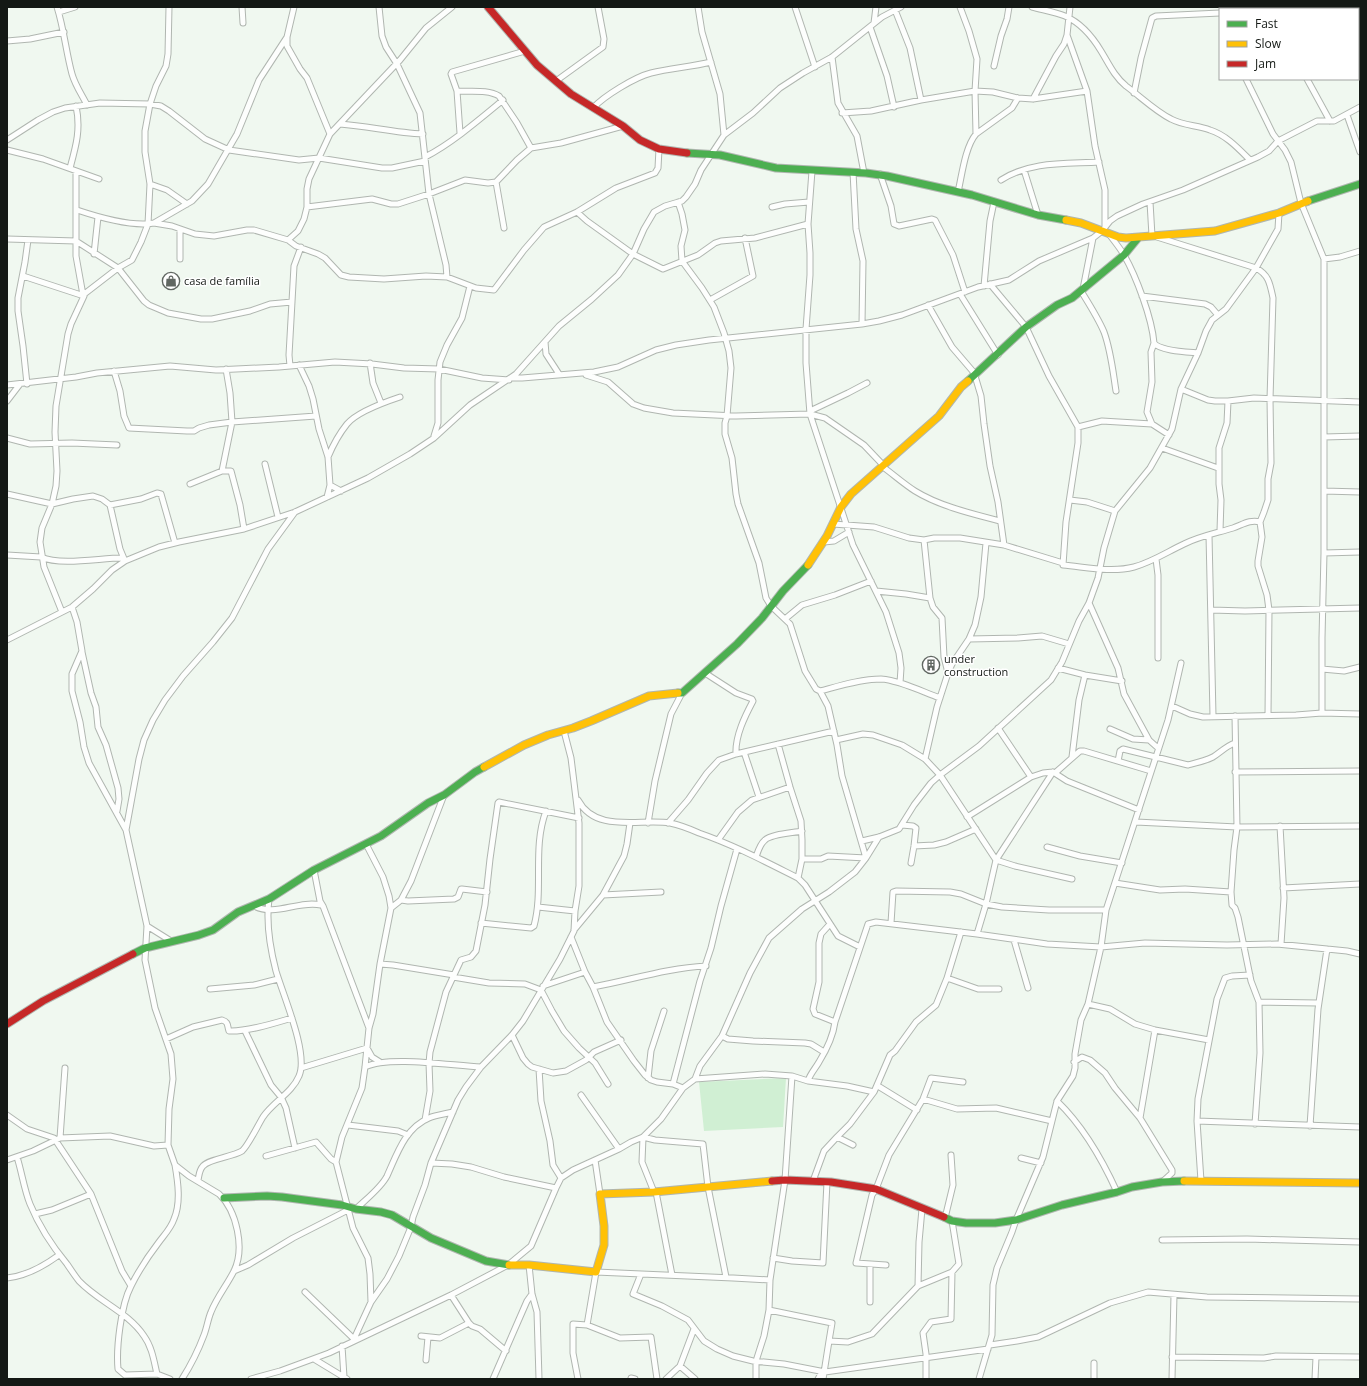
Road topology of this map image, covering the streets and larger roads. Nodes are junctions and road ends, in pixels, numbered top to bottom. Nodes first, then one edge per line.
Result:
1 (75, 7) edge
2 (169, 7) edge
3 (242, 7) edge
4 (294, 7) edge
5 (379, 7) edge
6 (452, 7) edge
7 (488, 7) edge
8 (598, 7) edge
9 (698, 7) edge
10 (795, 7) edge
11 (877, 7) edge
12 (901, 7) edge
13 (960, 7) edge
14 (1009, 7) edge
15 (1032, 7) edge
16 (1070, 7) edge
17 (1184, 7) edge
18 (58, 10) edge
19 (895, 10) junction
20 (1219, 13) edge
21 (1184, 14) junction
22 (886, 15) junction
23 (1070, 19) junction
24 (243, 23) dead end
25 (872, 25) junction
26 (64, 32) junction
27 (1068, 35) junction
28 (287, 37) junction
29 (7, 41) edge
30 (525, 51) junction
31 (832, 57) junction
32 (711, 62) junction
33 (397, 64) junction
34 (994, 66) dead end
35 (815, 67) junction
36 (1246, 80) edge
37 (1308, 80) edge
38 (556, 81) junction
39 (457, 91) junction
40 (975, 91) junction
41 (1086, 91) junction
42 (1134, 93) junction
43 (1018, 98) junction
44 (1033, 99) junction
45 (503, 100) junction
46 (921, 100) junction
47 (150, 104) junction
48 (87, 105) junction
49 (76, 106) junction
50 (894, 107) junction
51 (1360, 107) edge
52 (593, 108) junction
53 (842, 113) junction
54 (1347, 115) junction
55 (1330, 121) junction
56 (340, 124) junction
57 (623, 126) junction
58 (460, 133) junction
59 (330, 134) junction
60 (423, 134) junction
61 (976, 134) junction
62 (724, 135) junction
63 (7, 140) edge
64 (1278, 141) junction
65 (531, 148) junction
66 (659, 149) junction
67 (7, 150) edge
68 (229, 150) junction
69 (1360, 152) edge
70 (711, 153) junction
71 (319, 158) junction
72 (425, 159) junction
73 (1250, 160) junction
74 (1099, 162) junction
75 (70, 168) junction
76 (1024, 170) junction
77 (76, 171) junction
78 (812, 171) junction
79 (853, 172) junction
80 (864, 173) junction
81 (880, 174) junction
82 (99, 179) dead end
83 (1001, 180) dead end
84 (496, 182) junction
85 (150, 184) junction
86 (1360, 184) edge
87 (958, 192) junction
88 (429, 194) junction
89 (678, 202) junction
90 (809, 202) junction
91 (994, 202) junction
92 (1150, 202) junction
93 (1301, 203) junction
94 (187, 204) junction
95 (307, 207) junction
96 (772, 207) dead end
97 (77, 210) junction
98 (577, 212) junction
99 (1279, 213) junction
100 (1038, 215) junction
101 (98, 217) junction
102 (154, 223) junction
103 (148, 224) junction
104 (808, 224) junction
105 (504, 228) dead end
106 (1103, 228) junction
107 (180, 230) junction
108 (1109, 234) junction
109 (1153, 236) junction
110 (7, 238) edge
111 (745, 238) junction
112 (1093, 238) junction
113 (1138, 238) junction
114 (28, 240) junction
115 (288, 240) junction
116 (76, 241) junction
117 (301, 248) junction
118 (1360, 251) edge
119 (94, 254) junction
120 (633, 254) junction
121 (1124, 254) junction
122 (180, 258) dead end
123 (1324, 259) junction
124 (682, 261) junction
125 (118, 268) junction
126 (1256, 268) junction
127 (23, 276) junction
128 (447, 277) junction
129 (990, 284) junction
130 (470, 286) junction
131 (984, 286) junction
132 (1082, 290) junction
133 (962, 293) junction
134 (84, 295) junction
135 (1142, 296) junction
136 (710, 300) junction
137 (292, 302) junction
138 (928, 305) junction
139 (1217, 314) junction
140 (862, 324) junction
141 (1026, 327) junction
142 (806, 330) junction
143 (725, 338) junction
144 (545, 342) junction
145 (1154, 343) junction
146 (1198, 353) junction
147 (998, 355) junction
148 (370, 363) junction
149 (290, 366) junction
150 (300, 366) junction
151 (226, 369) junction
152 (439, 369) junction
153 (114, 371) junction
154 (559, 374) junction
155 (583, 374) junction
156 (976, 376) junction
157 (61, 378) junction
158 (510, 379) junction
159 (867, 383) dead end
160 (20, 384) junction
161 (27, 384) junction
162 (7, 386) edge
163 (1180, 389) junction
164 (1116, 391) dead end
165 (400, 396) dead end
166 (1270, 399) junction
167 (1228, 401) junction
168 (1324, 401) junction
169 (7, 402) edge
170 (1360, 402) edge
171 (381, 403) junction
172 (810, 412) junction
173 (316, 416) junction
174 (727, 416) junction
175 (232, 422) junction
176 (1152, 424) junction
177 (1078, 428) junction
178 (1169, 435) junction
179 (1360, 436) edge
180 (1324, 437) junction
181 (7, 438) edge
182 (434, 438) junction
183 (323, 441) junction
184 (55, 443) junction
185 (334, 443) junction
186 (117, 445) dead end
187 (1162, 448) junction
188 (328, 457) junction
189 (265, 464) dead end
190 (884, 466) junction
191 (1218, 468) junction
192 (222, 471) junction
193 (190, 484) dead end
194 (330, 485) junction
195 (341, 491) junction
196 (1324, 491) junction
197 (1360, 492) edge
198 (7, 494) edge
199 (327, 498) junction
200 (1070, 500) junction
201 (52, 504) junction
202 (110, 505) junction
203 (841, 507) junction
204 (1115, 511) junction
205 (295, 512) junction
206 (278, 517) junction
207 (1000, 521) junction
208 (1260, 522) junction
209 (833, 524) junction
210 (847, 525) junction
211 (244, 529) junction
212 (1220, 531) junction
213 (849, 532) junction
214 (1209, 535) junction
215 (924, 540) junction
216 (824, 542) junction
217 (175, 543) junction
218 (986, 543) junction
219 (1004, 545) junction
220 (1360, 552) edge
221 (1324, 553) junction
222 (7, 555) edge
223 (41, 557) junction
224 (1156, 559) junction
225 (124, 560) junction
226 (1063, 565) junction
227 (1100, 569) junction
228 (871, 581) junction
229 (876, 591) junction
230 (930, 598) junction
231 (1089, 603) junction
232 (771, 606) junction
233 (72, 607) junction
234 (1360, 608) edge
235 (1323, 609) junction
236 (1211, 610) junction
237 (1268, 610) junction
238 (62, 612) junction
239 (785, 619) junction
240 (969, 639) junction
241 (7, 640) edge
242 (1069, 644) junction
243 (82, 651) junction
244 (1158, 658) dead end
245 (1181, 663) dead end
246 (1360, 667) edge
247 (1058, 668) junction
248 (1322, 669) junction
249 (705, 672) junction
250 (948, 673) junction
251 (1085, 675) junction
252 (1122, 681) junction
253 (900, 683) junction
254 (820, 691) junction
255 (682, 693) junction
256 (940, 698) junction
257 (1172, 706) junction
258 (1322, 713) junction
259 (1360, 714) edge
260 (1268, 715) junction
261 (1213, 716) junction
262 (1234, 716) junction
263 (998, 728) junction
264 (1110, 729) dead end
265 (564, 731) junction
266 (834, 731) junction
267 (836, 740) junction
268 (1148, 740) junction
269 (1235, 743) junction
270 (778, 744) junction
271 (1158, 748) junction
272 (744, 752) junction
273 (736, 754) junction
274 (1072, 757) junction
275 (1156, 757) junction
276 (925, 759) junction
277 (1118, 761) junction
278 (1151, 771) junction
279 (1360, 771) edge
280 (1235, 772) junction
281 (1054, 773) junction
282 (940, 775) junction
283 (1031, 776) junction
284 (790, 787) junction
285 (444, 795) junction
286 (576, 796) junction
287 (760, 797) junction
288 (1139, 810) junction
289 (117, 811) junction
290 (546, 811) junction
291 (968, 817) junction
292 (579, 818) junction
293 (1136, 822) junction
294 (630, 823) junction
295 (648, 823) junction
296 (668, 823) junction
297 (902, 825) junction
298 (1280, 826) junction
299 (1360, 826) edge
300 (1237, 827) junction
301 (976, 829) junction
302 (126, 830) junction
303 (802, 831) junction
304 (879, 837) junction
305 (718, 840) junction
306 (862, 841) junction
307 (366, 844) junction
308 (914, 846) junction
309 (1047, 847) dead end
310 (737, 849) junction
311 (756, 857) junction
312 (866, 858) junction
313 (802, 859) junction
314 (996, 860) junction
315 (911, 862) dead end
316 (1122, 863) junction
317 (314, 870) junction
318 (798, 878) junction
319 (1072, 879) dead end
320 (1115, 883) junction
321 (1360, 884) edge
322 (1283, 888) junction
323 (487, 892) junction
324 (661, 892) dead end
325 (1231, 892) junction
326 (603, 896) junction
327 (269, 899) junction
328 (401, 900) junction
329 (815, 900) junction
330 (986, 904) junction
331 (321, 905) junction
332 (254, 906) junction
333 (538, 907) junction
334 (391, 908) junction
335 (268, 910) junction
336 (1106, 910) junction
337 (575, 911) junction
338 (481, 923) junction
339 (891, 923) junction
340 (830, 924) junction
341 (148, 926) junction
342 (574, 931) junction
343 (961, 932) junction
344 (976, 934) junction
345 (571, 937) junction
346 (1014, 940) junction
347 (171, 941) junction
348 (1244, 944) junction
349 (1281, 944) junction
350 (1101, 946) junction
351 (860, 947) junction
352 (145, 948) junction
353 (1327, 949) junction
354 (1360, 954) edge
355 (380, 964) junction
356 (706, 966) junction
357 (585, 972) junction
358 (1250, 975) junction
359 (454, 976) junction
360 (947, 978) junction
361 (278, 979) junction
362 (593, 987) junction
363 (542, 988) junction
364 (999, 988) dead end
365 (1028, 988) dead end
366 (210, 989) dead end
367 (1259, 1002) junction
368 (1318, 1003) junction
369 (1088, 1004) junction
370 (664, 1011) dead end
371 (292, 1018) junction
372 (835, 1022) junction
373 (7, 1024) edge
374 (369, 1028) junction
375 (1155, 1030) junction
376 (245, 1031) junction
377 (512, 1035) junction
378 (722, 1036) junction
379 (166, 1039) junction
380 (621, 1040) junction
381 (1209, 1040) junction
382 (366, 1048) junction
383 (824, 1052) junction
384 (589, 1057) junction
385 (380, 1062) junction
386 (1074, 1062) junction
387 (429, 1063) junction
388 (366, 1067) junction
389 (481, 1067) junction
390 (65, 1068) dead end
391 (301, 1068) junction
392 (539, 1069) junction
393 (792, 1076) junction
394 (648, 1078) junction
395 (695, 1079) junction
396 (808, 1081) junction
397 (963, 1082) dead end
398 (608, 1084) dead end
399 (673, 1084) junction
400 (878, 1086) junction
401 (683, 1088) junction
402 (874, 1092) junction
403 (581, 1095) dead end
404 (281, 1098) junction
405 (923, 1099) junction
406 (1057, 1101) junction
407 (917, 1110) junction
408 (453, 1112) junction
409 (7, 1115) edge
410 (1140, 1118) junction
411 (425, 1120) junction
412 (1052, 1121) junction
413 (1197, 1121) junction
414 (348, 1124) junction
415 (1255, 1124) junction
416 (1310, 1126) junction
417 (1360, 1127) edge
418 (408, 1134) junction
419 (643, 1137) junction
420 (836, 1137) junction
421 (58, 1139) junction
422 (168, 1145) junction
423 (853, 1145) dead end
424 (295, 1148) junction
425 (619, 1149) junction
426 (951, 1155) dead end
427 (266, 1156) dead end
428 (17, 1157) junction
429 (1021, 1158) dead end
430 (7, 1159) edge
431 (595, 1160) junction
432 (336, 1162) junction
433 (432, 1162) junction
434 (1041, 1163) junction
435 (175, 1165) junction
436 (561, 1178) junction
437 (198, 1180) junction
438 (786, 1180) junction
439 (813, 1181) junction
440 (1201, 1181) junction
441 (827, 1182) junction
442 (1162, 1182) junction
443 (1360, 1182) edge
444 (708, 1187) junction
445 (556, 1188) junction
446 (876, 1189) junction
447 (655, 1192) junction
448 (1117, 1192) junction
449 (91, 1194) junction
450 (600, 1194) junction
451 (224, 1198) junction
452 (347, 1208) junction
453 (922, 1208) junction
454 (356, 1209) junction
455 (35, 1214) junction
456 (948, 1220) junction
457 (1016, 1220) junction
458 (411, 1227) junction
459 (1162, 1240) dead end
460 (1360, 1242) edge
461 (59, 1255) junction
462 (773, 1258) junction
463 (870, 1264) junction
464 (508, 1265) junction
465 (529, 1265) junction
466 (886, 1265) dead end
467 (234, 1271) junction
468 (596, 1272) junction
469 (952, 1272) junction
470 (641, 1274) junction
471 (672, 1275) junction
472 (726, 1277) junction
473 (7, 1278) edge
474 (770, 1280) junction
475 (131, 1286) junction
476 (918, 1286) junction
477 (305, 1292) dead end
478 (532, 1294) junction
479 (1174, 1294) junction
480 (451, 1295) junction
481 (1360, 1299) edge
482 (371, 1302) junction
483 (870, 1302) dead end
484 (769, 1310) junction
485 (123, 1313) junction
486 (469, 1323) junction
487 (587, 1325) junction
488 (694, 1329) junction
489 (421, 1336) dead end
490 (428, 1336) junction
491 (353, 1340) junction
492 (830, 1341) junction
493 (342, 1346) junction
494 (989, 1347) junction
495 (506, 1351) junction
496 (1172, 1357) junction
497 (1316, 1357) junction
498 (1360, 1357) edge
499 (926, 1358) junction
500 (314, 1359) junction
501 (426, 1360) dead end
502 (756, 1361) junction
503 (1094, 1363) dead end
504 (680, 1366) junction
505 (823, 1372) junction
506 (157, 1374) junction
507 (346, 1378) edge
508 (170, 1379) edge
509 (182, 1379) edge
510 (250, 1379) edge
511 (492, 1379) edge
512 (540, 1379) edge
513 (578, 1379) edge
514 (657, 1379) edge
515 (666, 1379) edge
516 (695, 1379) edge
517 (756, 1379) edge
518 (818, 1379) edge
519 (824, 1379) edge
520 (926, 1379) edge
521 (980, 1379) edge
522 (1094, 1379) edge
523 (1172, 1379) edge
524 (1315, 1379) edge

1 - 18 street
2 - 47 street
3 - 24 street
4 - 28 street
5 - 33 street
6 - 33 street
7 - 30 street
8 - 38 street
9 - 32 street
10 - 35 street
11 - 22 street
11 - 25 street
12 - 19 street
13 - 40 street
14 - 34 street
15 - 23 street
16 - 23 street
17 - 21 street
18 - 26 street
19 - 22 street
19 - 46 street
20 - 21 street
21 - 42 street
22 - 25 street
23 - 27 street
23 - 42 street
25 - 31 street
25 - 50 street
26 - 29 street
26 - 48 street
27 - 41 street
27 - 44 street
28 - 59 street
28 - 68 street
30 - 38 street
30 - 39 street
31 - 35 street
31 - 53 street
32 - 52 street
32 - 62 street
33 - 56 street
33 - 60 street
35 - 62 street
36 - 64 street
37 - 55 street
38 - 52 street
39 - 45 street
39 - 58 street
40 - 43 street
40 - 46 street
40 - 61 street
41 - 44 street
41 - 74 street
42 - 73 street
43 - 44 street
43 - 61 street
45 - 58 street
45 - 65 street
46 - 50 street
47 - 48 street
47 - 68 street
47 - 85 street
48 - 49 street
49 - 63 street
49 - 75 street
50 - 53 street
51 - 54 street
52 - 57 street
53 - 80 street
54 - 55 street
54 - 69 street
55 - 64 street
56 - 59 street
56 - 60 street
57 - 65 street
57 - 66 street
58 - 72 street
59 - 71 street
60 - 72 street
61 - 87 street
62 - 70 street
64 - 73 street
64 - 93 street
65 - 84 street
66 - 70 street
66 - 98 street
67 - 75 street
68 - 71 street
68 - 94 street
70 - 78 street
70 - 89 street
71 - 72 street
71 - 95 street
72 - 88 street
73 - 92 street
74 - 76 street
74 - 106 street
75 - 77 street
76 - 83 street
76 - 100 street
77 - 82 street
77 - 97 street
78 - 79 street
78 - 90 street
79 - 80 street
79 - 140 street
80 - 81 street
81 - 87 street
81 - 133 street
84 - 88 street
84 - 105 street
85 - 94 street
85 - 103 street
86 - 93 street
87 - 91 street
88 - 95 street
88 - 128 street
89 - 120 street
89 - 124 street
90 - 96 street
90 - 104 street
91 - 100 street
91 - 131 street
92 - 106 street
92 - 109 street
93 - 99 street
93 - 123 street
94 - 102 street
95 - 115 street
97 - 101 street
97 - 116 street
98 - 120 street
98 - 130 street
99 - 109 street
99 - 126 street
100 - 106 street
101 - 103 street
101 - 119 street
102 - 103 street
102 - 107 street
103 - 125 street
104 - 111 street
104 - 142 street
106 - 108 street
106 - 112 street
107 - 115 street
107 - 122 street
108 - 113 street
108 - 121 street
109 - 113 street
109 - 126 street
110 - 114 street
111 - 124 street
111 - 136 street
112 - 129 street
112 - 132 street
113 - 121 street
114 - 116 street
114 - 127 street
115 - 117 street
116 - 119 street
116 - 134 street
117 - 128 street
117 - 137 street
118 - 123 street
119 - 125 street
120 - 124 street
120 - 144 street
121 - 132 street
121 - 135 street
123 - 168 street
124 - 136 street
125 - 134 street
125 - 137 street
126 - 139 street
126 - 166 street
127 - 134 street
127 - 161 street
128 - 130 street
129 - 131 street
129 - 141 street
130 - 152 street
131 - 133 street
132 - 141 street
132 - 164 street
133 - 138 street
133 - 147 street
134 - 157 street
135 - 139 street
135 - 145 street
136 - 143 street
137 - 149 street
138 - 140 street
138 - 156 street
139 - 146 street
140 - 142 street
141 - 147 street
141 - 177 street
142 - 143 street
142 - 172 street
143 - 155 street
143 - 174 street
144 - 154 street
144 - 158 street
145 - 146 street
145 - 176 street
146 - 163 street
147 - 156 street
148 - 150 street
148 - 152 street
148 - 171 street
149 - 150 street
149 - 151 street
150 - 173 street
151 - 153 street
151 - 175 street
152 - 158 street
152 - 182 street
153 - 157 street
153 - 175 street
154 - 155 street
154 - 158 street
155 - 174 street
156 - 190 street
156 - 207 street
157 - 161 street
157 - 184 street
158 - 182 street
159 - 172 street
160 - 161 street
160 - 162 street
160 - 169 street
163 - 167 street
163 - 178 street
165 - 171 street
166 - 167 street
166 - 168 street
166 - 208 street
167 - 191 street
168 - 170 street
168 - 180 street
171 - 185 street
172 - 174 street
172 - 190 street
172 - 203 street
173 - 175 street
173 - 183 street
174 - 232 street
175 - 192 street
176 - 177 street
176 - 178 street
177 - 200 street
178 - 187 street
179 - 180 street
180 - 196 street
181 - 184 street
182 - 195 street
183 - 185 street
183 - 188 street
184 - 186 street
184 - 201 street
185 - 188 street
187 - 191 street
187 - 204 street
188 - 194 street
189 - 206 street
190 - 203 street
190 - 207 street
191 - 212 street
192 - 193 street
192 - 211 street
194 - 195 street
194 - 199 street
195 - 199 street
196 - 197 street
196 - 221 street
198 - 201 street
199 - 205 street
200 - 204 street
200 - 226 street
201 - 202 street
201 - 223 street
202 - 217 street
202 - 225 street
203 - 209 street
203 - 210 street
204 - 227 street
205 - 206 street
205 - 302 street
206 - 211 street
207 - 219 street
208 - 212 street
208 - 237 street
209 - 210 street
209 - 216 street
210 - 213 street
210 - 215 street
211 - 217 street
212 - 214 street
213 - 216 street
213 - 228 street
214 - 224 street
214 - 236 street
215 - 218 street
215 - 230 street
216 - 232 street
217 - 225 street
218 - 219 street
218 - 240 street
219 - 226 street
220 - 221 street
221 - 235 street
222 - 223 street
223 - 225 street
223 - 238 street
224 - 227 street
224 - 244 street
225 - 233 street
226 - 227 street
227 - 231 street
228 - 229 street
228 - 239 street
229 - 230 street
229 - 253 street
230 - 250 street
231 - 242 street
231 - 252 street
232 - 239 street
232 - 249 street
233 - 238 street
233 - 243 street
234 - 235 street
235 - 237 street
235 - 248 street
236 - 237 street
236 - 261 street
237 - 260 street
238 - 241 street
239 - 254 street
240 - 242 street
240 - 250 street
242 - 247 street
243 - 289 street
243 - 289 street
245 - 257 street
246 - 248 street
247 - 251 street
247 - 263 street
248 - 258 street
249 - 255 street
249 - 273 street
250 - 256 street
251 - 252 street
251 - 274 street
252 - 268 street
253 - 254 street
253 - 256 street
254 - 266 street
255 - 265 street
255 - 295 street
256 - 276 street
257 - 261 street
257 - 271 street
258 - 259 street
258 - 260 street
260 - 262 street
261 - 262 street
262 - 269 street
263 - 282 street
263 - 283 street
264 - 268 street
265 - 285 street
265 - 286 street
266 - 267 street
266 - 270 street
267 - 276 street
267 - 306 street
268 - 271 street
269 - 275 street
269 - 280 street
270 - 272 street
270 - 284 street
271 - 275 street
272 - 273 street
272 - 287 street
273 - 296 street
274 - 277 street
274 - 281 street
275 - 277 street
275 - 278 street
276 - 282 street
277 - 278 street
278 - 288 street
279 - 280 street
280 - 300 street
281 - 283 street
281 - 288 street
281 - 314 street
282 - 291 street
282 - 297 street
283 - 291 street
284 - 287 street
284 - 303 street
285 - 307 street
285 - 328 street
286 - 292 street
286 - 294 street
287 - 305 street
288 - 293 street
289 - 302 street
290 - 292 street
290 - 323 street
290 - 333 street
291 - 301 street
292 - 337 street
293 - 300 street
293 - 316 street
294 - 295 street
294 - 326 street
295 - 296 street
296 - 305 street
297 - 304 street
297 - 308 street
298 - 299 street
298 - 300 street
298 - 322 street
300 - 325 street
301 - 308 street
301 - 314 street
302 - 341 street
303 - 311 street
303 - 313 street
304 - 306 street
304 - 312 street
305 - 310 street
306 - 312 street
307 - 317 street
307 - 334 street
308 - 315 street
309 - 316 street
310 - 311 street
310 - 356 street
311 - 318 street
312 - 313 street
312 - 329 street
313 - 318 street
314 - 319 street
314 - 330 street
316 - 320 street
317 - 327 street
317 - 331 street
318 - 329 street
320 - 325 street
320 - 336 street
321 - 322 street
322 - 349 street
323 - 328 street
323 - 338 street
324 - 326 street
325 - 348 street
326 - 342 street
327 - 332 street
327 - 335 street
328 - 334 street
329 - 340 street
329 - 378 street
330 - 336 street
330 - 339 street
330 - 344 street
331 - 335 street
331 - 374 street
332 - 335 street
332 - 347 street
333 - 337 street
333 - 338 street
334 - 355 street
335 - 361 street
336 - 350 street
337 - 342 street
338 - 359 street
339 - 343 street
339 - 351 street
340 - 351 street
340 - 372 street
341 - 347 street
341 - 352 street
342 - 345 street
343 - 344 street
343 - 360 street
344 - 346 street
345 - 357 street
345 - 363 street
346 - 350 street
346 - 365 street
347 - 352 street
348 - 349 street
348 - 350 street
348 - 358 street
349 - 353 street
350 - 369 street
351 - 372 street
352 - 373 street
352 - 379 street
353 - 354 street
353 - 368 street
355 - 359 street
355 - 374 street
356 - 362 street
356 - 399 street
357 - 362 street
357 - 363 street
358 - 367 street
358 - 381 street
359 - 363 street
359 - 387 street
360 - 364 street
360 - 400 street
361 - 366 street
361 - 371 street
362 - 380 street
363 - 377 street
363 - 384 street
367 - 368 street
367 - 415 street
368 - 416 street
369 - 375 street
369 - 386 street
370 - 394 street
371 - 376 street
371 - 391 street
372 - 383 street
374 - 382 street
375 - 381 street
375 - 410 street
376 - 379 street
376 - 404 street
377 - 389 street
377 - 392 street
378 - 383 street
378 - 395 street
379 - 422 street
380 - 384 street
380 - 394 street
381 - 413 street
382 - 385 street
382 - 388 street
382 - 391 street
383 - 396 street
384 - 392 street
384 - 398 street
385 - 387 street
385 - 388 street
386 - 406 street
386 - 410 street
387 - 389 street
387 - 411 street
388 - 414 street
389 - 408 street
390 - 421 street
391 - 404 street
392 - 436 street
393 - 395 street
393 - 396 street
393 - 438 street
394 - 399 street
395 - 401 street
396 - 402 street
397 - 405 street
399 - 401 street
400 - 402 street
400 - 407 street
401 - 419 street
402 - 420 street
403 - 425 street
404 - 424 street
404 - 437 street
405 - 407 street
405 - 412 street
406 - 412 street
406 - 448 street
407 - 446 street
408 - 411 street
408 - 433 street
409 - 421 street
410 - 442 street
411 - 418 street
412 - 434 street
413 - 415 street
413 - 440 street
414 - 418 street
414 - 432 street
415 - 416 street
416 - 417 street
418 - 454 street
419 - 425 street
419 - 444 street
419 - 447 street
420 - 423 street
420 - 439 street
421 - 422 street
421 - 428 street
421 - 449 street
422 - 435 street
424 - 427 street
424 - 432 street
425 - 431 street
426 - 456 street
428 - 430 street
428 - 455 street
429 - 434 street
431 - 436 street
431 - 450 street
432 - 452 street
433 - 445 street
433 - 458 street
434 - 457 street
435 - 437 street
435 - 475 street
436 - 445 street
437 - 451 street
438 - 439 street
438 - 444 street
438 - 462 street
439 - 441 street
440 - 442 street
440 - 443 street
441 - 446 street
441 - 462 street
442 - 448 street
444 - 447 street
444 - 472 street
445 - 464 street
446 - 453 street
446 - 463 street
447 - 450 street
447 - 471 street
448 - 457 street
449 - 455 street
449 - 475 street
450 - 468 street
451 - 452 street
451 - 467 street
452 - 454 street
452 - 467 street
452 - 482 street
453 - 456 street
453 - 476 street
454 - 458 street
455 - 461 street
456 - 457 street
456 - 469 street
457 - 494 street
458 - 464 street
458 - 482 street
459 - 460 street
461 - 473 street
461 - 485 street
462 - 474 street
463 - 466 street
463 - 483 street
464 - 465 street
464 - 480 street
465 - 468 street
465 - 478 street
467 - 509 street
468 - 470 street
468 - 487 street
469 - 476 street
469 - 499 street
470 - 471 street
470 - 488 street
471 - 472 street
472 - 474 street
474 - 484 street
475 - 485 street
476 - 492 street
477 - 491 street
478 - 495 street
478 - 512 street
479 - 481 street
479 - 494 street
479 - 496 street
480 - 486 street
480 - 491 street
482 - 491 street
484 - 492 street
484 - 502 street
485 - 506 street
485 - 506 street
486 - 490 street
486 - 495 street
487 - 513 street
487 - 514 street
488 - 502 street
488 - 504 street
489 - 490 street
490 - 501 street
491 - 493 street
492 - 505 street
493 - 500 street
493 - 507 street
494 - 499 street
494 - 521 street
495 - 511 street
496 - 497 street
496 - 523 street
497 - 498 street
497 - 524 street
499 - 505 street
499 - 520 street
500 - 507 street
500 - 510 street
502 - 505 street
502 - 517 street
503 - 522 street
504 - 515 street
504 - 516 street
505 - 518 street
505 - 519 street
506 - 508 street

